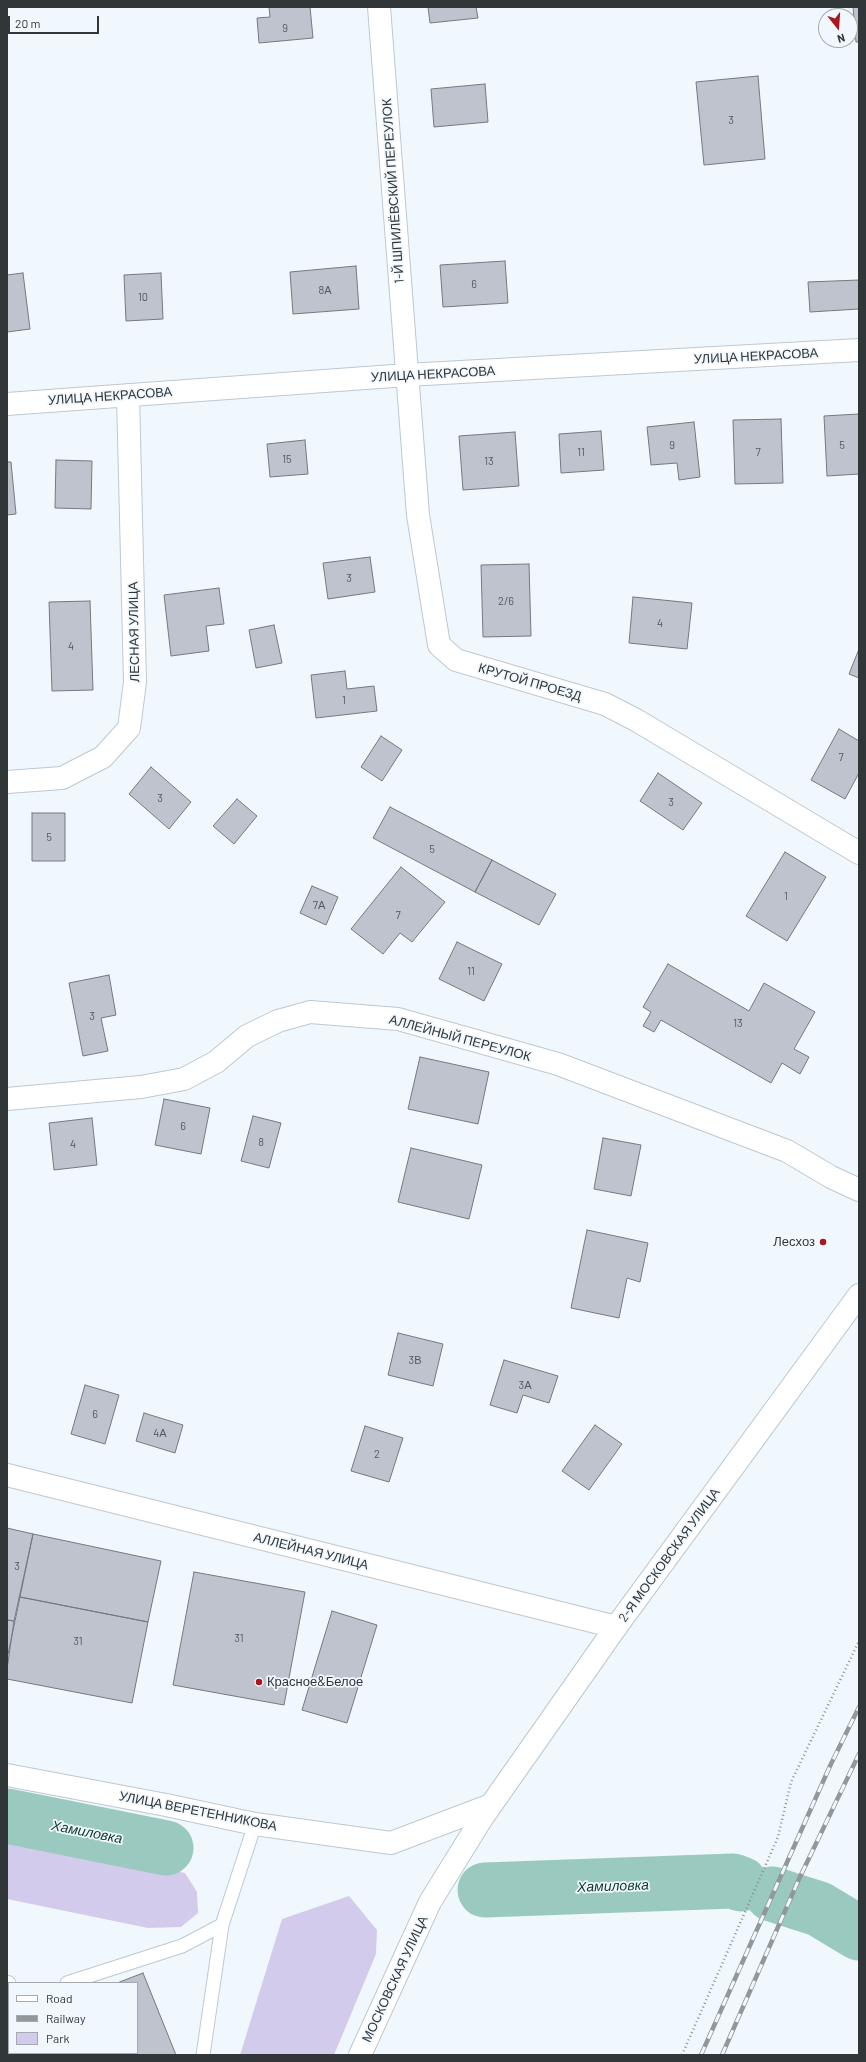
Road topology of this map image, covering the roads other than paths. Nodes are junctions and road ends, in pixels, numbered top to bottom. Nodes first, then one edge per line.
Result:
1 (379, 7) edge
2 (859, 350) edge
3 (407, 375) junction
4 (128, 395) junction
5 (7, 404) edge
6 (7, 782) edge
7 (859, 853) edge
8 (7, 1099) edge
9 (859, 1190) edge
10 (859, 1294) edge
11 (7, 1475) edge
12 (616, 1627) junction
13 (7, 1775) edge
14 (487, 1811) junction
15 (255, 1824) junction
16 (430, 1902) joint
17 (222, 1925) junction
18 (70, 1982) edge
19 (204, 2055) edge
20 (360, 2055) edge

1 - 3 street, 1-Й ШПИЛЁВСКИЙ ПЕРЕУЛОК
2 - 3 street, УЛИЦА НЕКРАСОВА
3 - 4 street, УЛИЦА НЕКРАСОВА
3 - 7 street, КРУТОЙ ПРОЕЗД
4 - 5 street, УЛИЦА НЕКРАСОВА
4 - 6 street, ЛЕСНАЯ УЛИЦА
8 - 9 street, АЛЛЕЙНЫЙ ПЕРЕУЛОК
10 - 12 street, 2-Я МОСКОВСКАЯ УЛИЦА
11 - 12 street, АЛЛЕЙНАЯ УЛИЦА
12 - 14 street, 2-Я МОСКОВСКАЯ УЛИЦА
13 - 15 street, УЛИЦА ВЕРЕТЕННИКОВА
14 - 15 street, УЛИЦА ВЕРЕТЕННИКОВА
14 - 16 street, 2-Я МОСКОВСКАЯ УЛИЦА
15 - 17 lane
16 - 20 street, МОСКОВСКАЯ УЛИЦА
17 - 18 lane
17 - 19 lane

